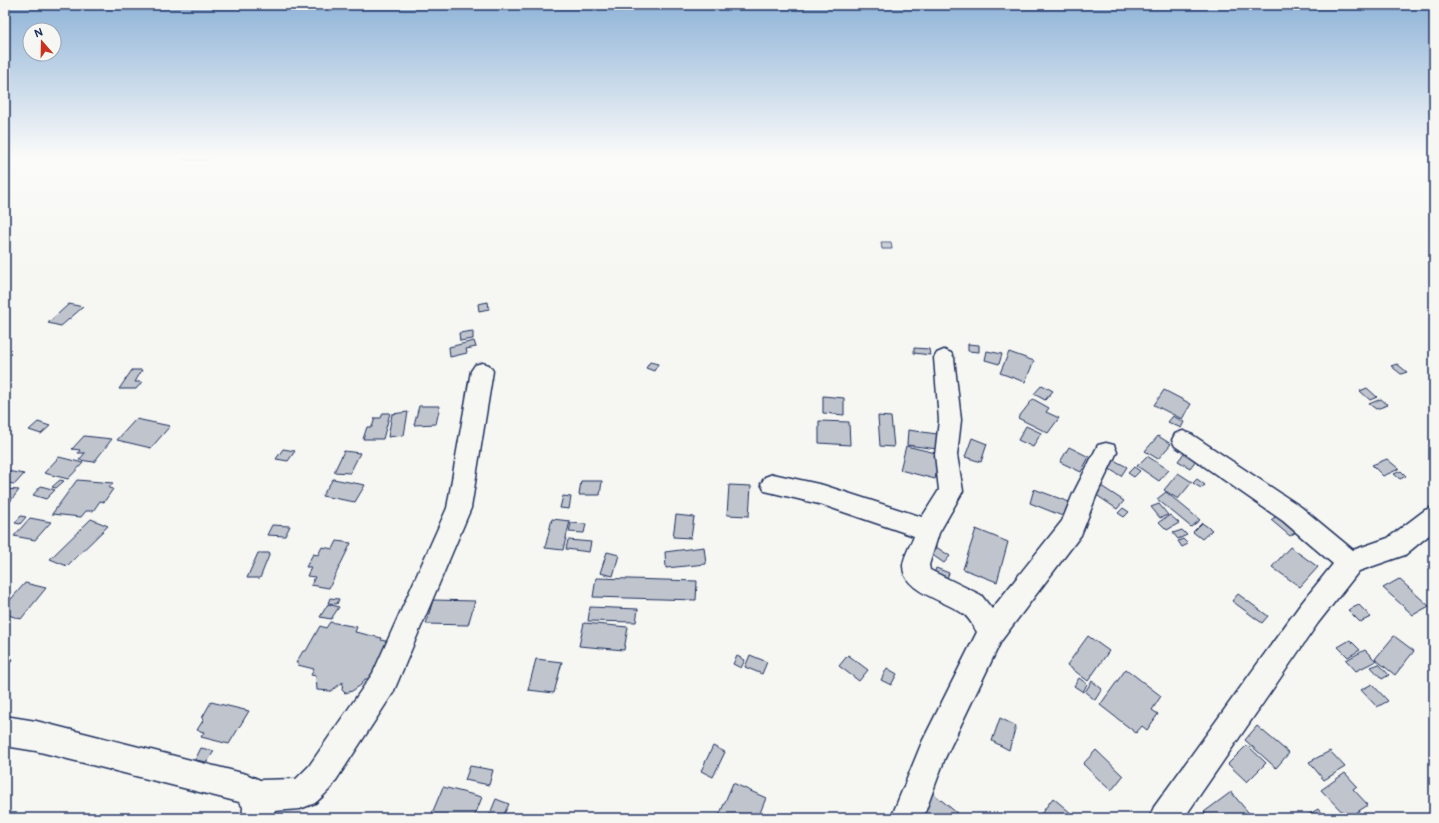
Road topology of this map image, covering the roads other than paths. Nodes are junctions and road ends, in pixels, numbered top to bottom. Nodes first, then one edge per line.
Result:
1 (944, 358) dead end
2 (482, 371) dead end
3 (1183, 440) dead end
4 (1106, 452) dead end
5 (773, 484) dead end
6 (1434, 517) edge
7 (928, 530) junction
8 (1350, 562) junction
9 (991, 632) junction
10 (5, 731) edge
11 (257, 807) edge
12 (906, 818) edge
13 (1165, 818) edge

1 - 7 street
2 - 11 street
3 - 8 street
4 - 9 street
5 - 7 street
6 - 8 street
7 - 9 street
8 - 13 street
9 - 12 street
10 - 11 street

